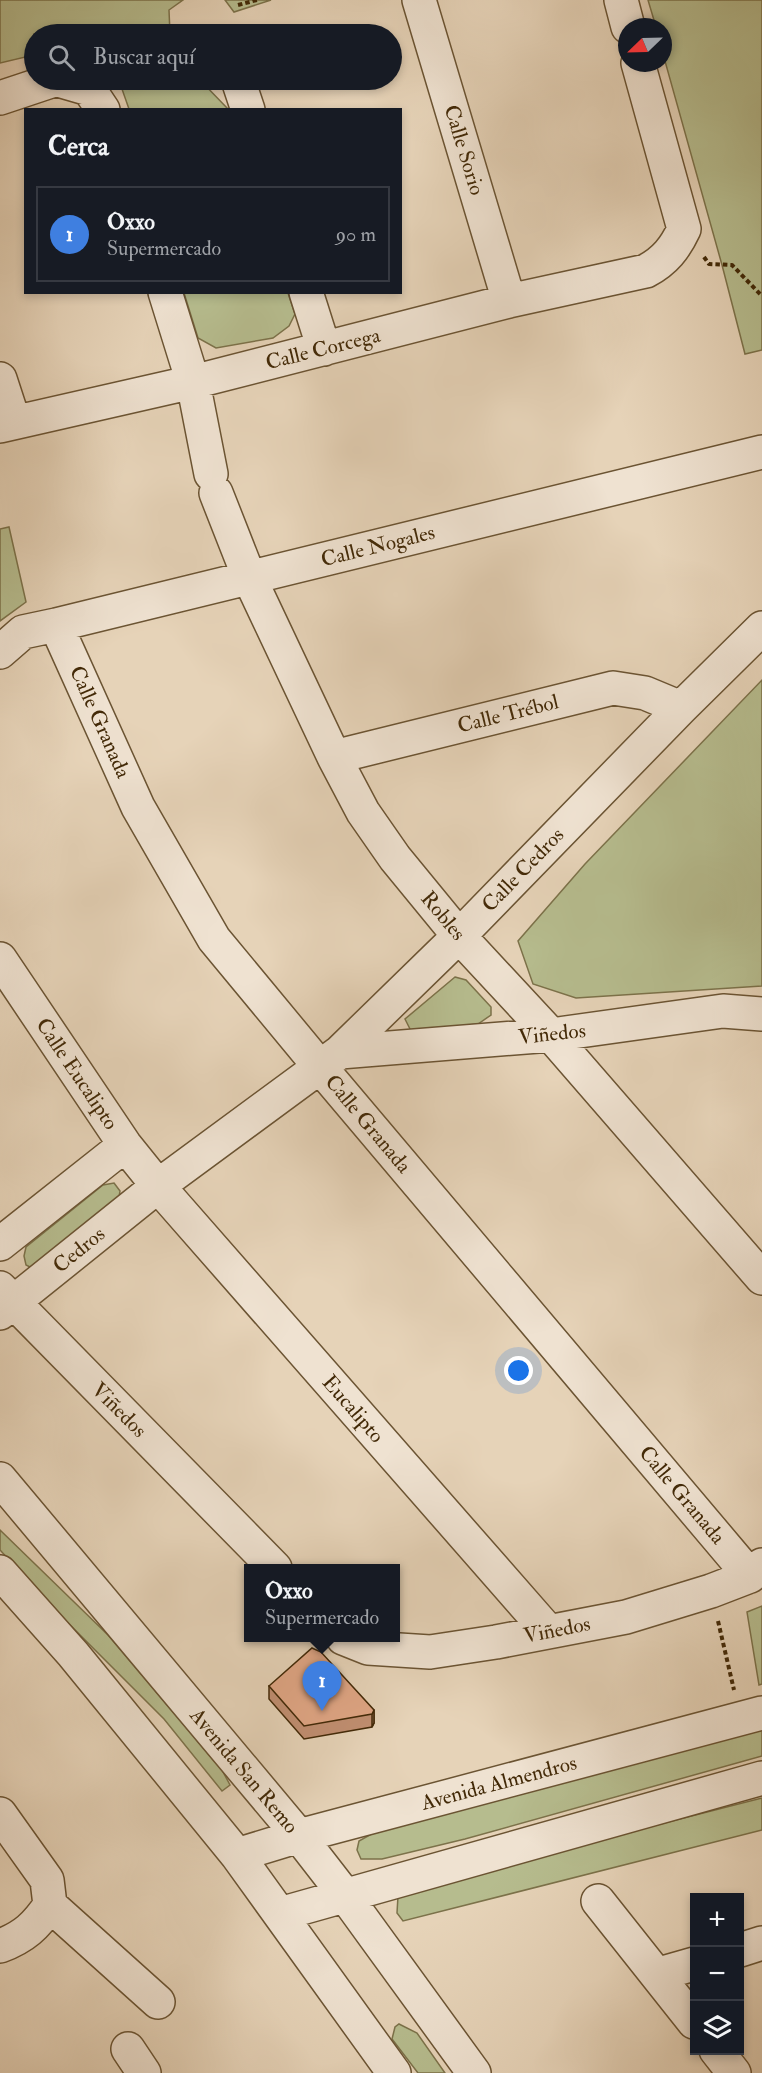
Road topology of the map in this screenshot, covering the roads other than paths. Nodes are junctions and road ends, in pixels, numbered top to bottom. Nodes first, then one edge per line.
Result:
1 (419, 0) edge
2 (621, 0) edge
3 (626, 18) edge
4 (640, 72) edge
5 (25, 90) edge
6 (90, 90) edge
7 (241, 90) edge
8 (0, 98) edge
9 (102, 108) edge
10 (247, 108) edge
11 (166, 294) edge
12 (307, 294) edge
13 (509, 301) junction
14 (324, 349) junction
15 (0, 379) edge
16 (193, 382) junction
17 (7, 424) edge
18 (762, 452) edge
19 (249, 577) junction
20 (56, 626) junction
21 (762, 628) edge
22 (0, 652) edge
23 (681, 708) junction
24 (334, 757) junction
25 (459, 936) junction
26 (0, 959) edge
27 (762, 1014) edge
28 (551, 1035) junction
29 (330, 1060) junction
30 (125, 1145) junction
31 (158, 1186) junction
32 (0, 1244) edge
33 (762, 1278) edge
34 (4, 1301) edge
35 (0, 1479) edge
36 (270, 1564) edge
37 (756, 1570) edge
38 (0, 1572) edge
39 (548, 1631) junction
40 (353, 1642) edge
41 (752, 1716) edge
42 (762, 1778) edge
43 (0, 1814) edge
44 (299, 1836) junction
45 (237, 1855) junction
46 (344, 1894) junction
47 (598, 1900) dead end
48 (50, 1905) junction
49 (280, 1914) junction
50 (762, 1943) edge
51 (0, 1946) edge
52 (744, 1949) edge
53 (690, 1965) edge
54 (659, 1974) junction
55 (158, 2002) dead end
56 (690, 2017) edge
57 (720, 2055) edge
58 (394, 2073) edge
59 (474, 2073) edge
60 (734, 2073) edge

1 - 13 street, Calle Sorio
2 - 3 street
4 - 13 street, Calle Corcega
5 - 8 street
6 - 9 street
7 - 10 street
11 - 16 street, Robles
12 - 14 street
13 - 14 street, Calle Corcega
14 - 16 street, Calle Corcega
15 - 17 street
16 - 17 street, Calle Corcega
16 - 19 street, Robles
18 - 19 street, Calle Nogales
19 - 20 street, Calle Nogales
19 - 24 street, Robles
20 - 22 street, Calle Nogales
20 - 29 street, Calle Granada
21 - 23 street, Calle Cedros
23 - 24 street, Calle Trébol
23 - 25 street, Calle Cedros
24 - 25 street, Robles
25 - 28 street, Robles
25 - 29 street, Calle Cedros
26 - 30 street, Calle Eucalipto
27 - 28 street, Viñedos
28 - 29 street, Viñedos
28 - 33 street, Robles
29 - 31 street, Calle Cedros
29 - 37 street, Calle Granada
30 - 31 street, Calle Eucalipto
30 - 32 street
31 - 34 street, Cedros
31 - 39 street, Eucalipto
34 - 36 street, Viñedos
35 - 44 street, Avenida San Remo
37 - 39 street, Viñedos
38 - 45 street
39 - 40 street, Viñedos
41 - 44 street, Avenida Almendros
42 - 46 street
43 - 48 street
44 - 45 street, Avenida Almendros
44 - 46 street, Avenida San Remo
45 - 49 street
46 - 49 street
46 - 59 street, Avenida San Remo
47 - 54 street
48 - 51 street
48 - 55 street
49 - 58 street
50 - 52 street
53 - 54 street
54 - 56 street
57 - 60 street

